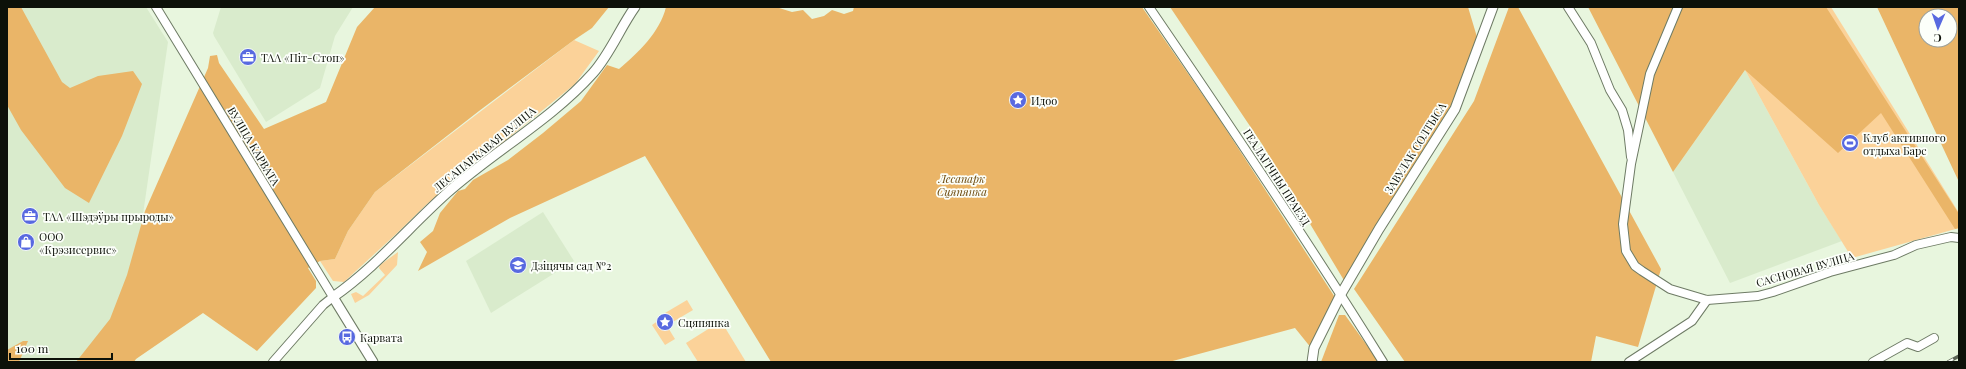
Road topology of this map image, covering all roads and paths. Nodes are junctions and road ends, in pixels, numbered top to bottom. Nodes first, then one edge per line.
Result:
1 (156, 7) edge
2 (635, 7) edge
3 (1149, 7) edge
4 (1493, 7) edge
5 (1568, 7) edge
6 (1678, 7) edge
7 (1631, 164) junction
8 (1959, 238) edge
9 (1341, 294) junction
10 (333, 297) junction
11 (1707, 300) junction
12 (1934, 338) dead end
13 (273, 362) edge
14 (373, 362) edge
15 (1312, 362) edge
16 (1383, 362) edge
17 (1629, 362) edge
18 (1873, 362) edge

1 - 10 street, ВУЛІЦА КАРВАТА
2 - 10 street, ЛЕСАПАРКАВАЯ ВУЛІЦА
3 - 9 street, ГЕАЛАГІЧНЫ ПРАЕЗД
4 - 9 street, ЗАВУЛАК СОЛТЫСА
5 - 7 street
6 - 7 street
7 - 11 street
8 - 11 street, САСНОВАЯ ВУЛІЦА
9 - 15 street, ЗАВУЛАК СОЛТЫСА
9 - 16 street, ГЕАЛАГІЧНЫ ПРАЕЗД
10 - 13 street
10 - 14 street, ВУЛІЦА КАРВАТА
11 - 17 street
12 - 18 street

